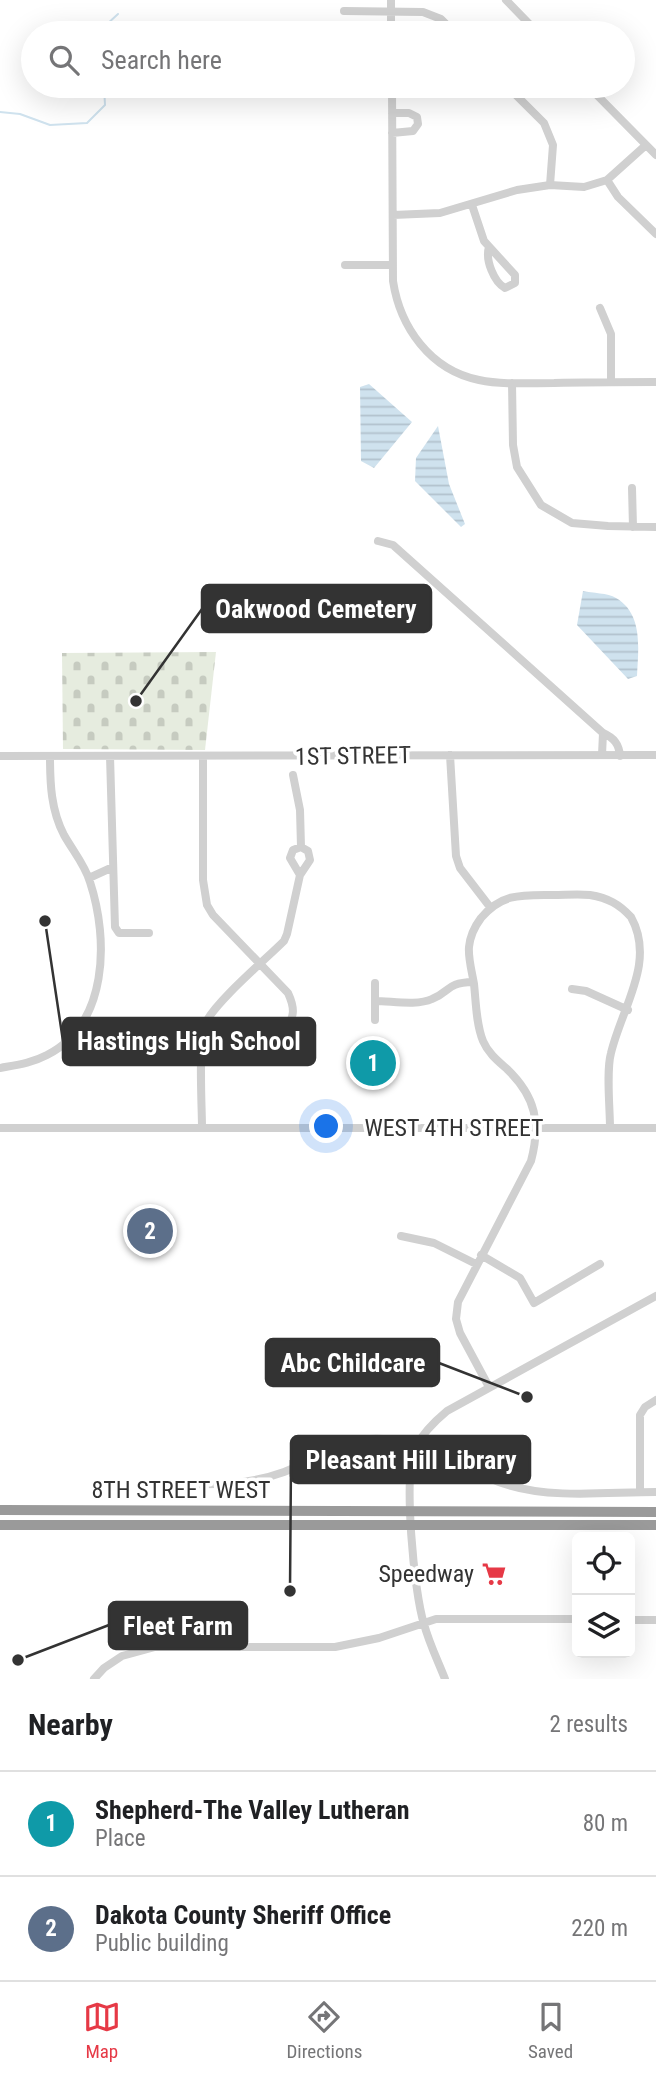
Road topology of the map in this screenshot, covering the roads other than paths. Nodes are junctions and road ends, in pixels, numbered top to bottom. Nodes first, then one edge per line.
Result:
1 (391, 0) edge
2 (506, 0) edge
3 (344, 11) dead end
4 (391, 11) junction
5 (391, 21) edge
6 (443, 21) edge
7 (526, 21) edge
8 (392, 98) edge
9 (519, 98) edge
10 (600, 98) edge
11 (392, 113) junction
12 (392, 133) junction
13 (646, 145) junction
14 (656, 155) edge
15 (607, 180) junction
16 (550, 185) junction
17 (472, 205) junction
18 (393, 215) junction
19 (656, 234) edge
20 (489, 247) junction
21 (345, 265) dead end
22 (393, 265) junction
23 (600, 308) dead end
24 (611, 382) junction
25 (656, 382) edge
26 (512, 383) junction
27 (632, 488) dead end
28 (633, 527) junction
29 (656, 527) edge
30 (378, 541) dead end
31 (603, 733) junction
32 (450, 755) junction
33 (602, 755) junction
34 (656, 755) edge
35 (0, 756) edge
36 (51, 756) junction
37 (620, 756) junction
38 (110, 757) junction
39 (202, 757) junction
40 (293, 775) dead end
41 (301, 847) junction
42 (113, 867) junction
43 (300, 875) junction
44 (89, 878) junction
45 (490, 907) junction
46 (149, 933) dead end
47 (260, 964) junction
48 (473, 982) junction
49 (375, 983) dead end
50 (572, 989) dead end
51 (375, 1001) junction
52 (628, 1010) junction
53 (293, 1019) dead end
54 (375, 1020) dead end
55 (0, 1068) edge
56 (0, 1128) edge
57 (202, 1128) junction
58 (610, 1128) junction
59 (656, 1128) edge
60 (536, 1129) junction
61 (401, 1236) dead end
62 (481, 1255) junction
63 (476, 1264) junction
64 (600, 1264) dead end
65 (656, 1296) edge
66 (489, 1387) junction
67 (656, 1400) edge
68 (415, 1448) junction
69 (174, 1484) dead end
70 (640, 1492) junction
71 (656, 1492) edge
72 (0, 1510) edge
73 (411, 1511) junction
74 (656, 1512) edge
75 (0, 1525) edge
76 (412, 1525) junction
77 (656, 1525) edge
78 (572, 1619) edge
79 (635, 1620) edge
80 (656, 1620) edge
81 (423, 1622) junction
82 (94, 1679) edge
83 (445, 1679) edge

1 - 4 street
2 - 7 street
3 - 4 street
4 - 5 street
4 - 6 street
8 - 11 street
9 - 16 street
10 - 13 street
11 - 12 street
11 - 12 street
12 - 18 street
13 - 14 street
13 - 15 street
15 - 16 street
15 - 19 street
16 - 17 street
17 - 18 street
17 - 20 street
18 - 22 street
20 - 20 street
21 - 22 street
22 - 26 street
23 - 24 street
24 - 25 street
24 - 26 street
26 - 28 street
27 - 28 street
28 - 29 street
30 - 31 street
31 - 33 street
31 - 37 street
32 - 33 street, 1ST STREET
32 - 39 street, 1ST STREET
32 - 45 street
33 - 37 street, 1ST STREET
34 - 37 street, 1ST STREET
35 - 36 street, 1ST STREET
36 - 38 street, 1ST STREET
36 - 44 street
38 - 39 street, 1ST STREET
38 - 42 street
39 - 47 street
40 - 41 street
41 - 43 street
41 - 43 street
42 - 44 street
42 - 46 street
43 - 47 street
44 - 55 street
45 - 48 street
45 - 52 street
47 - 53 street
47 - 57 street
48 - 51 street
48 - 60 street
49 - 51 street
50 - 52 street
51 - 54 street
52 - 58 street
56 - 57 street, WEST 4TH STREET
57 - 60 street, WEST 4TH STREET
58 - 59 street, WEST 4TH STREET
58 - 60 street, WEST 4TH STREET
60 - 62 street
61 - 63 street
62 - 63 street
62 - 64 street
63 - 66 street
65 - 66 street
66 - 68 street
67 - 70 street
68 - 69 street
68 - 70 street
68 - 73 street
70 - 71 street
72 - 73 highway, 8TH STREET WEST
73 - 74 highway, 8TH STREET WEST
73 - 76 street
75 - 76 highway, 8TH STREET WEST
76 - 77 highway, 8TH STREET WEST
76 - 81 street
78 - 81 street
79 - 80 street
81 - 82 street
81 - 83 street

